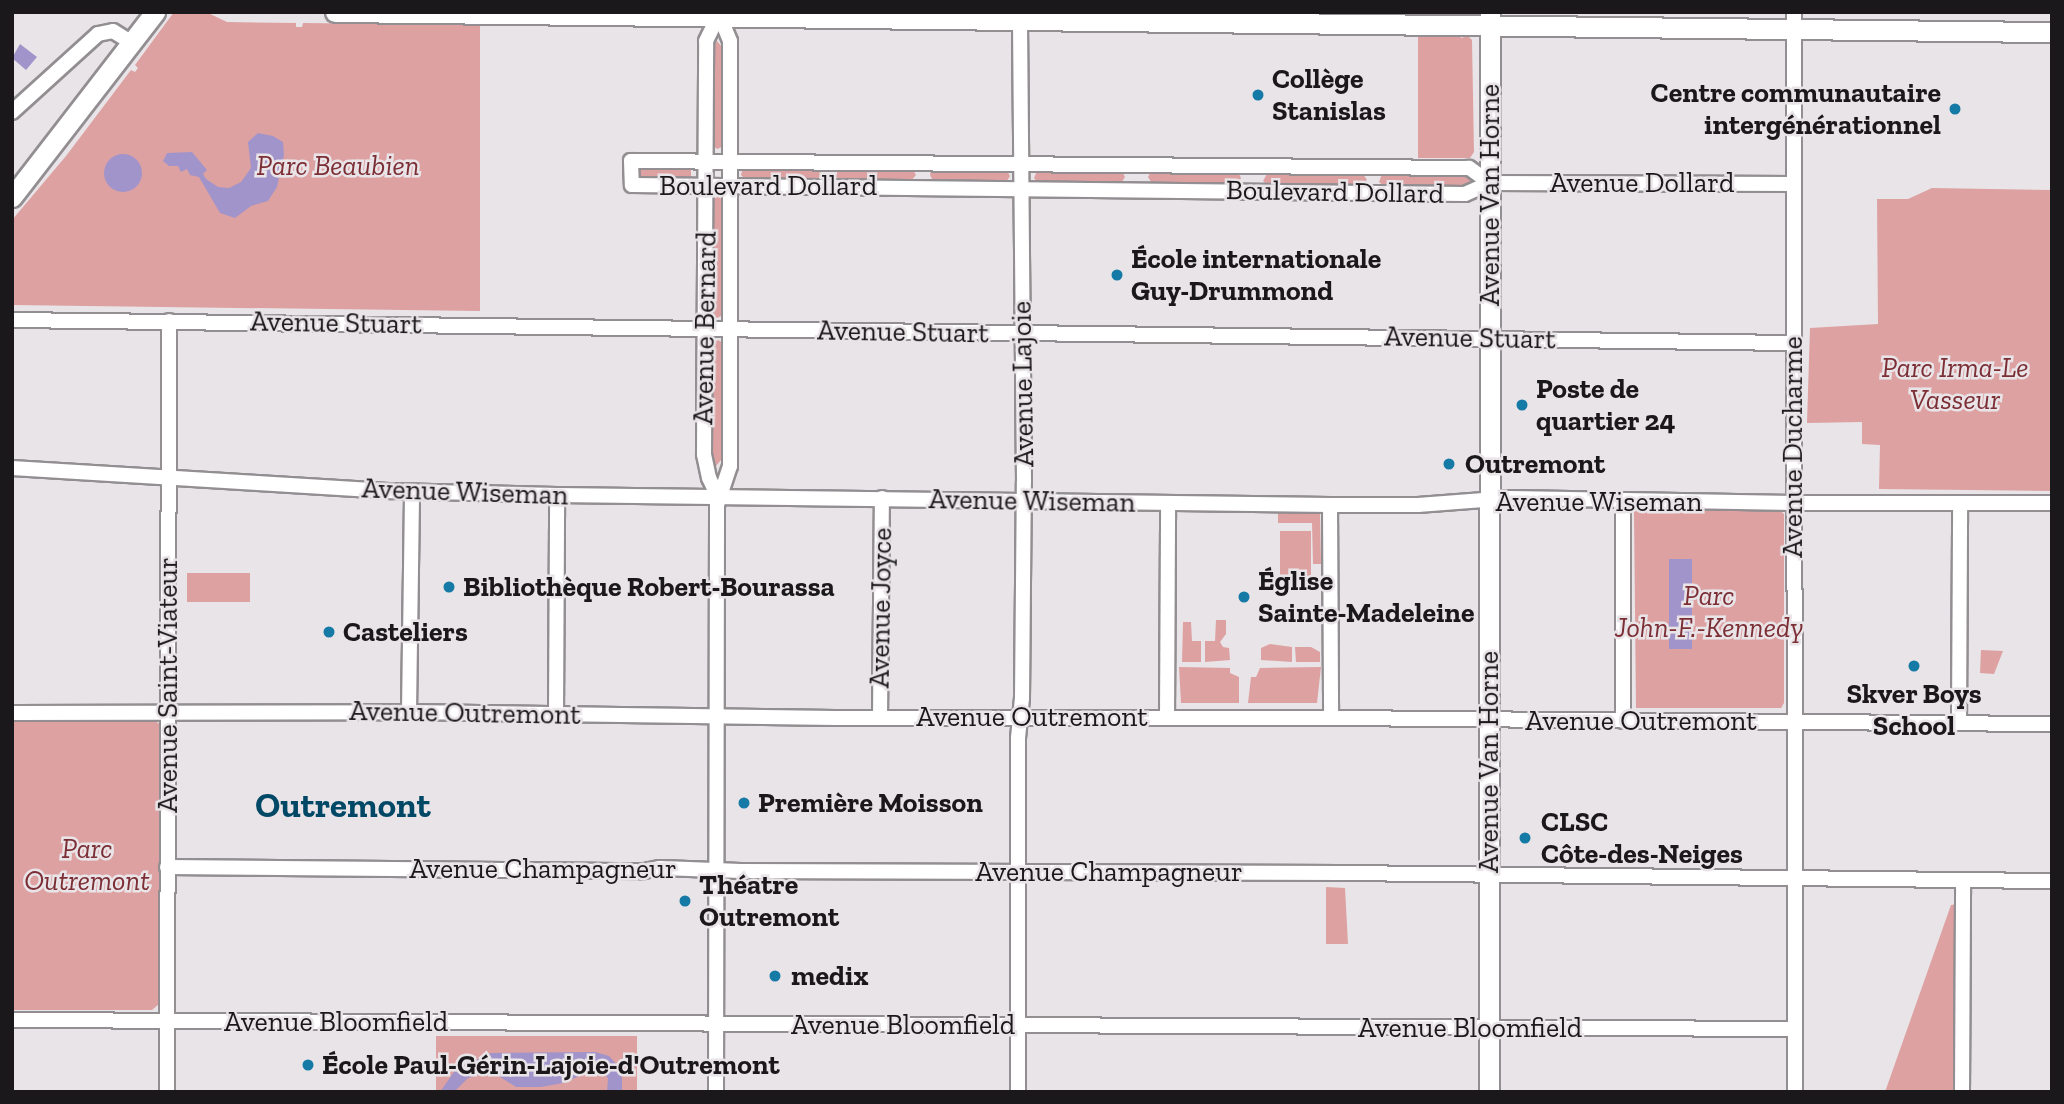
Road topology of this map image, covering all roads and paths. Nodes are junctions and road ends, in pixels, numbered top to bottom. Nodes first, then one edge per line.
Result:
1 (155, 12) edge
2 (335, 12) edge
3 (718, 14) edge
4 (1020, 16) edge
5 (1490, 18) edge
6 (1794, 20) edge
7 (2052, 32) edge
8 (132, 43) junction
9 (12, 112) edge
10 (706, 161) junction
11 (730, 161) junction
12 (1021, 164) junction
13 (1490, 183) junction
14 (1794, 184) junction
15 (706, 186) junction
16 (730, 186) junction
17 (1021, 189) junction
18 (12, 197) edge
19 (12, 320) edge
20 (169, 321) junction
21 (706, 329) junction
22 (730, 331) junction
23 (1023, 334) junction
24 (1490, 339) junction
25 (1794, 343) junction
26 (12, 468) edge
27 (168, 478) junction
28 (412, 492) junction
29 (557, 495) junction
30 (718, 497) junction
31 (882, 499) junction
32 (1489, 500) junction
33 (1024, 501) junction
34 (1623, 501) junction
35 (1168, 503) junction
36 (1793, 503) junction
37 (2052, 503) edge
38 (1960, 504) junction
39 (1330, 505) junction
40 (409, 712) junction
41 (12, 713) edge
42 (168, 713) junction
43 (556, 715) junction
44 (717, 716) junction
45 (1021, 717) junction
46 (1167, 717) junction
47 (880, 718) junction
48 (1331, 718) junction
49 (1489, 720) junction
50 (1959, 721) junction
51 (1623, 722) junction
52 (1793, 722) junction
53 (2052, 724) edge
54 (167, 867) junction
55 (717, 870) junction
56 (1019, 872) junction
57 (1490, 875) junction
58 (1794, 878) junction
59 (1963, 880) junction
60 (2052, 881) edge
61 (12, 1020) edge
62 (167, 1021) junction
63 (716, 1024) junction
64 (1018, 1026) junction
65 (1489, 1028) junction
66 (1795, 1029) junction
67 (167, 1092) edge
68 (716, 1092) edge
69 (1018, 1092) edge
70 (1489, 1092) edge
71 (1794, 1092) edge
72 (1962, 1092) edge

1 - 8 street
2 - 3 street
3 - 4 street
3 - 10 street, Avenue Bernard
3 - 11 street, Avenue Bernard
4 - 5 street
4 - 12 street, Avenue Lajoie
5 - 6 street
5 - 13 street, Avenue Van Horne
6 - 7 street
6 - 14 street, Avenue Ducharme
8 - 9 street
8 - 18 street
10 - 11 street, Boulevard Dollard
10 - 15 street, Avenue Bernard
10 - 15 street, Boulevard Dollard
11 - 12 street, Boulevard Dollard
11 - 16 street, Avenue Bernard
12 - 13 street, Boulevard Dollard
12 - 17 street, Avenue Lajoie
13 - 14 street, Avenue Dollard
13 - 17 street, Boulevard Dollard
13 - 24 street, Avenue Van Horne
14 - 25 street, Avenue Ducharme
15 - 16 street, Boulevard Dollard
15 - 21 street, Avenue Bernard
16 - 17 street, Boulevard Dollard
16 - 22 street, Avenue Bernard
17 - 23 street, Avenue Lajoie
19 - 20 street, Avenue Stuart
20 - 21 street, Avenue Stuart
20 - 27 street, Avenue Saint-Viateur
21 - 22 street, Avenue Stuart
21 - 30 street, Avenue Bernard
22 - 23 street, Avenue Stuart
22 - 30 street, Avenue Bernard
23 - 24 street, Avenue Stuart
23 - 33 street, Avenue Lajoie
24 - 25 street, Avenue Stuart
24 - 32 street, Avenue Van Horne
25 - 36 street, Avenue Ducharme
26 - 27 street, Avenue Wiseman
27 - 28 street, Avenue Wiseman
27 - 42 street, Avenue Saint-Viateur
28 - 29 street, Avenue Wiseman
28 - 40 street
29 - 30 street, Avenue Wiseman
29 - 43 street
30 - 31 street, Avenue Wiseman
30 - 44 street, Avenue Bernard
31 - 33 street, Avenue Wiseman
31 - 47 street, Avenue Joyce
32 - 34 street, Avenue Wiseman
32 - 39 street, Avenue Wiseman
32 - 49 street, Avenue Van Horne
33 - 35 street, Avenue Wiseman
33 - 45 street, Avenue Lajoie
34 - 36 street, Avenue Wiseman
34 - 51 street
35 - 39 street, Avenue Wiseman
35 - 46 street
36 - 38 street, Avenue Wiseman
36 - 52 street, Avenue Ducharme
37 - 38 street, Avenue Wiseman
38 - 50 street
39 - 48 street
40 - 42 street, Avenue Outremont
40 - 43 street, Avenue Outremont
41 - 42 street, Avenue Outremont
42 - 54 street, Avenue Saint-Viateur
43 - 44 street, Avenue Outremont
44 - 47 street, Avenue Outremont
44 - 55 street, Avenue Bernard
45 - 46 street, Avenue Outremont
45 - 47 street, Avenue Outremont
45 - 56 street, Avenue Lajoie
46 - 48 street, Avenue Outremont
48 - 49 street, Avenue Outremont
49 - 51 street, Avenue Outremont
49 - 57 street, Avenue Van Horne
50 - 52 street, Avenue Outremont
50 - 53 street, Avenue Outremont
51 - 52 street, Avenue Outremont
52 - 58 street, Avenue Ducharme
54 - 55 street, Avenue Champagneur
54 - 62 street, Avenue Saint-Viateur
55 - 56 street, Avenue Champagneur
55 - 63 street, Avenue Bernard
56 - 57 street, Avenue Champagneur
56 - 64 street, Avenue Lajoie
57 - 58 street, Avenue Champagneur
57 - 65 street, Avenue Van Horne
58 - 59 street, Avenue Champagneur
58 - 66 street, Avenue Ducharme
59 - 60 street, Avenue Champagneur
59 - 72 street
61 - 62 street, Avenue Bloomfield
62 - 63 street, Avenue Bloomfield
62 - 67 street, Avenue Saint-Viateur
63 - 64 street, Avenue Bloomfield
63 - 68 street, Avenue Bernard
64 - 65 street, Avenue Bloomfield
64 - 69 street, Avenue Lajoie
65 - 66 street, Avenue Bloomfield
65 - 70 street, Avenue Van Horne
66 - 71 street, Avenue Ducharme

